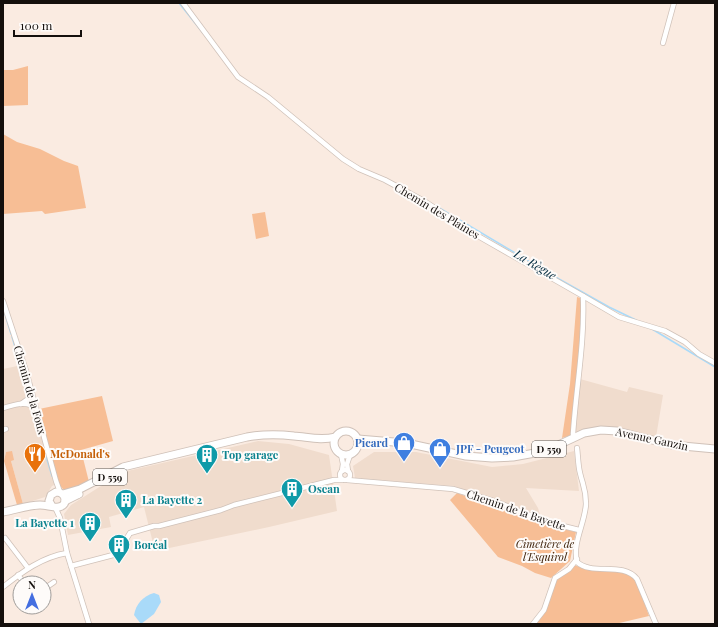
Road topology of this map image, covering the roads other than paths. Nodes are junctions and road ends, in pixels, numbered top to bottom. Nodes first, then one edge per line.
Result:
1 (183, 3) edge
2 (674, 3) edge
3 (663, 43) dead end
4 (583, 296) junction
5 (3, 301) edge
6 (715, 363) edge
7 (32, 393) junction
8 (27, 400) junction
9 (35, 403) junction
10 (21, 404) junction
11 (3, 408) edge
12 (36, 409) junction
13 (335, 437) junction
14 (574, 437) junction
15 (313, 439) junction
16 (358, 439) junction
17 (380, 441) junction
18 (358, 447) junction
19 (335, 448) junction
20 (577, 448) dead end
21 (715, 448) edge
22 (340, 454) junction
23 (350, 455) junction
24 (345, 476) junction
25 (57, 500) junction
26 (3, 512) edge
27 (579, 530) junction
28 (5, 538) dead end
29 (68, 553) junction
30 (576, 559) junction
31 (71, 566) junction
32 (28, 568) junction
33 (19, 575) edge
34 (12, 580) edge
35 (3, 587) edge
36 (89, 624) edge
37 (533, 624) edge
38 (656, 624) edge

1 - 4 street, Chemin des Plaines
2 - 3 street
4 - 6 street, Chemin des Plaines
4 - 14 street
5 - 7 street, Chemin de la Foux
7 - 8 street
7 - 9 street, Chemin de la Foux
8 - 9 street
8 - 10 street
9 - 12 street, Chemin de la Foux
10 - 11 street
10 - 12 street
12 - 25 street, Chemin de la Foux
13 - 15 main road, D 559
13 - 16 main road
13 - 19 main road
14 - 17 main road, Avenue Ganzin / D 559
14 - 21 main road, Avenue Ganzin / D 559
15 - 19 main road, D 559
15 - 25 main road, D 559
16 - 17 main road, Avenue Ganzin / D 559
16 - 18 main road
17 - 18 main road, Avenue Ganzin / D 559
18 - 23 main road
19 - 22 main road
20 - 27 street
22 - 23 main road
22 - 24 street
23 - 24 street
24 - 27 street, Chemin de la Bayette
24 - 31 street
25 - 26 main road
25 - 29 street, Chemin de la Foux
27 - 30 street
28 - 32 street
29 - 31 street, Chemin de la Foux
29 - 32 street
30 - 37 street
30 - 38 street
31 - 36 street, Chemin de la Foux
32 - 33 street
34 - 35 street

